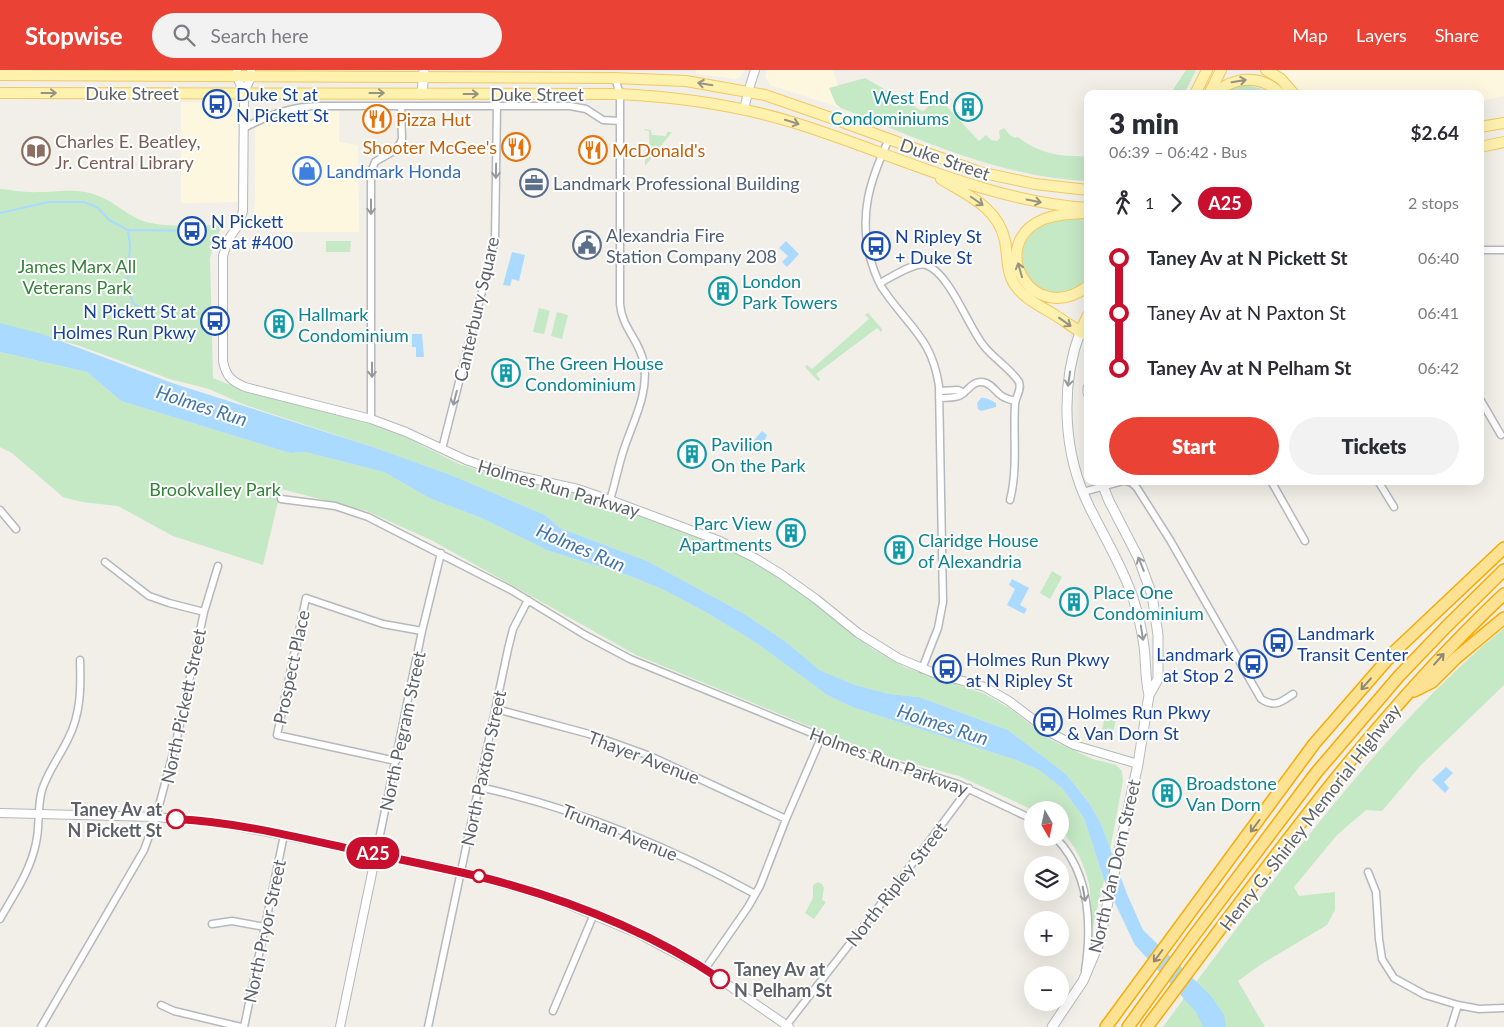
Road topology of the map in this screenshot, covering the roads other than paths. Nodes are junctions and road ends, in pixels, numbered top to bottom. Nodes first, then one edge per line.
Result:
1 (755, 70) edge
2 (1208, 70) edge
3 (1221, 70) edge
4 (1266, 70) edge
5 (237, 73) edge
6 (251, 73) edge
7 (423, 73) edge
8 (0, 75) edge
9 (621, 78) junction
10 (1197, 90) edge
11 (1211, 90) edge
12 (1219, 90) edge
13 (1276, 90) edge
14 (1291, 90) edge
15 (748, 92) junction
16 (0, 93) edge
17 (244, 93) junction
18 (422, 94) junction
19 (620, 94) junction
20 (402, 106) junction
21 (497, 106) junction
22 (744, 110) junction
23 (620, 120) junction
24 (1504, 123) edge
25 (1484, 126) edge
26 (244, 128) junction
27 (889, 139) junction
28 (1504, 142) edge
29 (1484, 146) edge
30 (882, 154) junction
31 (920, 167) junction
32 (1084, 190) edge
33 (1084, 208) edge
34 (1084, 213) edge
35 (1484, 250) edge
36 (1504, 250) edge
37 (880, 283) junction
38 (1084, 288) edge
39 (1084, 334) edge
40 (939, 391) junction
41 (964, 393) junction
42 (939, 398) junction
43 (1015, 401) junction
44 (1484, 406) edge
45 (371, 419) junction
46 (1501, 435) dead end
47 (442, 449) junction
48 (1100, 485) edge
49 (1102, 485) edge
50 (1134, 485) edge
51 (1273, 485) edge
52 (1380, 485) edge
53 (1083, 492) junction
54 (281, 499) dead end
55 (610, 500) junction
56 (1010, 500) dead end
57 (1394, 507) dead end
58 (0, 510) edge
59 (16, 529) dead end
60 (1504, 538) edge
61 (1305, 541) dead end
62 (1504, 548) edge
63 (440, 553) junction
64 (104, 562) dead end
65 (218, 566) dead end
66 (1504, 570) edge
67 (1504, 594) edge
68 (528, 600) junction
69 (204, 612) junction
70 (1504, 618) edge
71 (422, 632) junction
72 (1411, 636) junction
73 (80, 660) dead end
74 (922, 669) junction
75 (1293, 694) dead end
76 (1149, 695) junction
77 (1406, 695) junction
78 (496, 709) junction
79 (821, 738) junction
80 (396, 761) junction
81 (1138, 764) junction
82 (479, 788) junction
83 (969, 788) junction
84 (0, 813) edge
85 (38, 814) junction
86 (1024, 815) edge
87 (156, 817) junction
88 (786, 819) junction
89 (284, 835) junction
90 (1063, 846) edge
91 (376, 854) junction
92 (462, 872) junction
93 (1368, 872) dead end
94 (755, 894) junction
95 (594, 914) junction
96 (0, 919) edge
97 (212, 924) dead end
98 (265, 927) junction
99 (705, 969) junction
100 (1083, 981) junction
101 (161, 1005) dead end
102 (1458, 1005) junction
103 (1504, 1008) edge
104 (554, 1011) dead end
105 (787, 1026) edge
106 (41, 1027) edge
107 (243, 1027) edge
108 (340, 1027) edge
109 (428, 1027) edge
110 (1052, 1027) edge
111 (1106, 1027) edge
112 (1128, 1027) edge
113 (1146, 1027) edge
114 (1451, 1027) edge

1 - 15 street
2 - 10 main road
3 - 11 main road
4 - 14 main road
5 - 6 main road, Duke Street
5 - 8 main road, Duke Street
5 - 17 street
6 - 7 main road, Duke Street
6 - 17 street
7 - 9 main road, Duke Street
7 - 18 main road
15 -> 9 main road, Duke Street
9 - 19 street
12 -> 13 main road
15 - 22 street
15 - 27 main road, Duke Street
16 -> 17 main road, Duke Street
17 -> 18 main road, Duke Street
17 - 26 street
18 -> 19 main road, Duke Street
19 - 22 main road, Duke Street
19 - 23 street
20 - 21 street, Duke Street
20 - 26 street, Duke Street
20 -> 45 street
21 - 23 street, Duke Street
21 -> 47 street, Canterbury Square
22 -> 30 main road, Duke Street
23 - 55 street
24 - 25 main road
26 - 45 street, Holmes Run Parkway
27 - 30 street
27 - 32 main road, Duke Street
28 - 29 main road
30 - 31 main road, Duke Street
30 - 37 street
31 -> 33 main road, Duke Street
31 -> 39 main road
38 -> 34 main road
35 - 36 street
37 - 40 street
37 - 43 street
39 -> 53 main road, North Van Dorn Street
40 - 41 street
40 - 42 street
41 - 42 street
41 - 43 street
42 - 74 street
43 - 56 street
44 - 46 street
45 - 47 street, Holmes Run Parkway
47 - 55 street, Holmes Run Parkway
48 - 53 street
76 -> 49 main road, North Van Dorn Street
50 - 75 street
51 - 61 street
52 - 57 street
53 -> 76 main road, North Van Dorn Street
54 - 63 street, Holmes Run Parkway
55 - 74 street, Holmes Run Parkway
58 - 59 street
60 - 72 highway
62 - 72 highway, Henry G. Shirley Memorial Highway
63 - 68 street, Holmes Run Parkway
63 - 71 street, North Pegram Street
64 - 69 street
65 - 69 street, North Pickett Street
66 - 112 highway
77 -> 67 highway, Henry G. Shirley Memorial Highway
68 - 78 street, North Paxton Street
68 - 79 street, Holmes Run Parkway
69 - 87 street, North Pickett Street
70 - 77 highway
71 - 80 street, North Pegram Street
71 - 80 street, Prospect Place
72 -> 111 highway, Henry G. Shirley Memorial Highway
73 - 85 street
74 - 81 street, Holmes Run Parkway
76 - 81 main road, North Van Dorn Street
77 - 113 highway, Henry G. Shirley Memorial Highway
78 - 82 street, North Paxton Street
78 - 88 street, Thayer Avenue
79 - 83 street, Holmes Run Parkway
79 - 88 street
80 - 91 street, North Pegram Street
81 - 100 main road, North Van Dorn Street
82 - 92 street, North Paxton Street
82 - 94 street, Truman Avenue
83 - 86 street, Holmes Run Parkway
83 - 105 street, North Ripley Street
84 - 85 street
85 - 87 street
85 - 96 street
87 - 89 street
87 - 106 street, North Pickett Street
88 - 94 street
89 - 91 street
89 - 98 street, North Pryor Street
90 -> 100 street
91 - 92 street
91 - 108 street, North Pegram Street
92 - 95 street
92 - 109 street, North Paxton Street
93 - 102 street
94 - 99 street
95 - 99 street
95 - 104 street
97 - 98 street
98 - 107 street, North Pryor Street
99 - 105 street
100 - 110 main road, North Van Dorn Street
101 - 107 street
102 - 103 street
102 - 114 street

